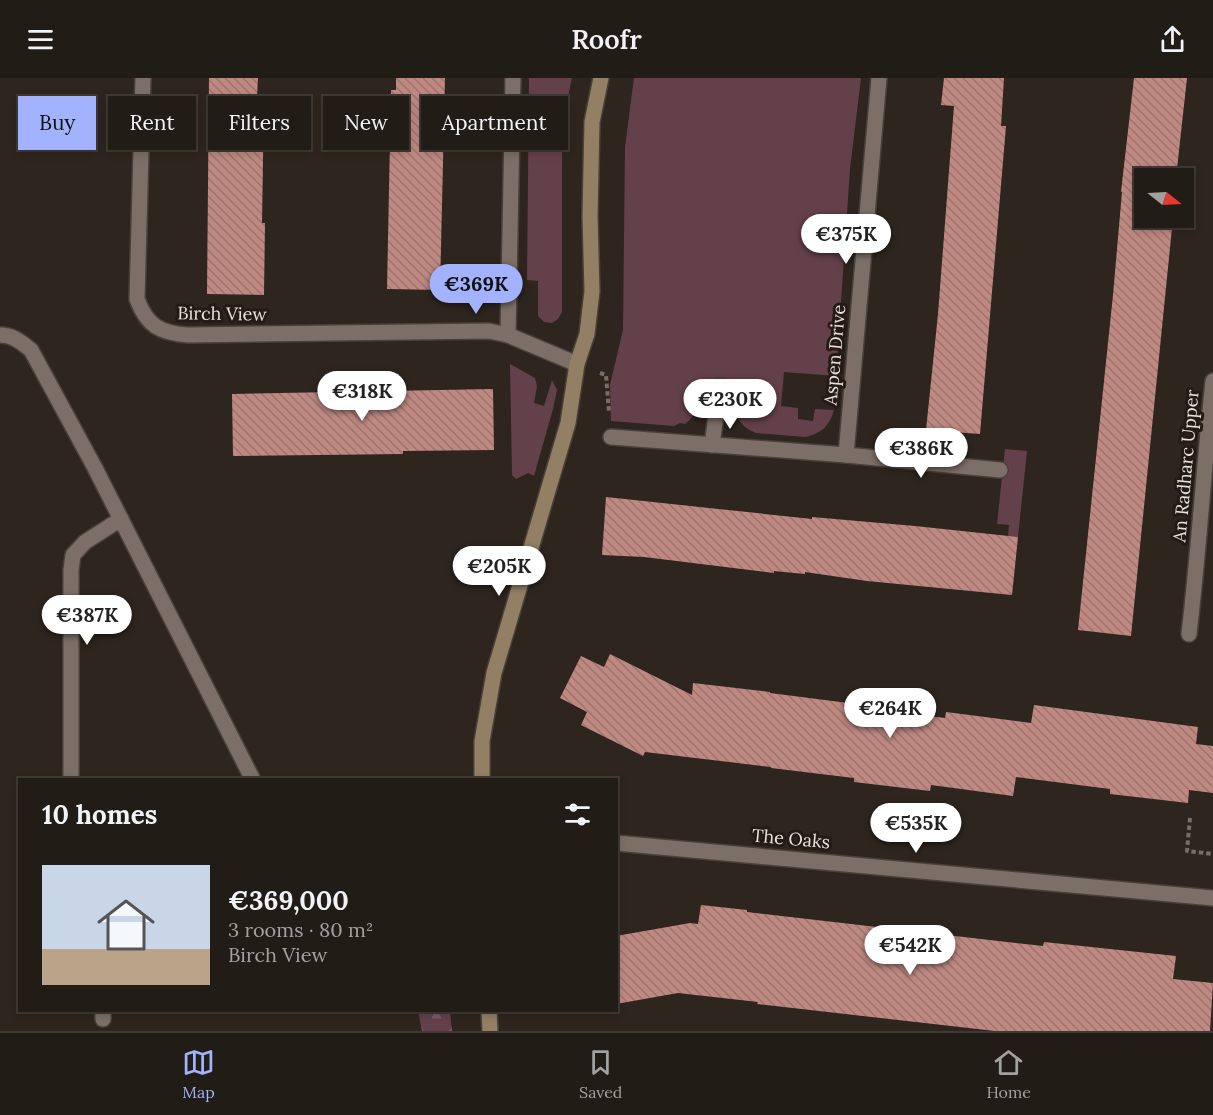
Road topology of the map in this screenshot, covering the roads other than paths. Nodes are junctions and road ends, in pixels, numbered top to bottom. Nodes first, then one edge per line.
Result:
1 (142, 78) edge
2 (513, 78) edge
3 (601, 78) edge
4 (879, 78) edge
5 (0, 335) edge
6 (508, 335) junction
7 (577, 364) junction
8 (1213, 381) edge
9 (720, 386) dead end
10 (611, 436) road end
11 (712, 445) junction
12 (846, 455) junction
13 (1000, 470) dead end
14 (121, 519) junction
15 (1206, 555) edge
16 (1189, 634) dead end
17 (71, 778) edge
18 (252, 778) edge
19 (483, 778) edge
20 (618, 843) edge
21 (1213, 898) edge
22 (489, 1012) edge
23 (490, 1031) edge

1 - 6 street, Birch View
2 - 6 street
3 - 7 street
4 - 12 street, Aspen Drive
5 - 14 street
6 - 7 street, Birch View
7 - 19 street
8 - 15 street, An Radharc Upper
9 - 11 street
10 - 11 street
11 - 12 street
12 - 13 street
14 - 17 street
14 - 18 street
15 - 16 street, An Radharc Upper
20 - 21 street, The Oaks
22 - 23 street

